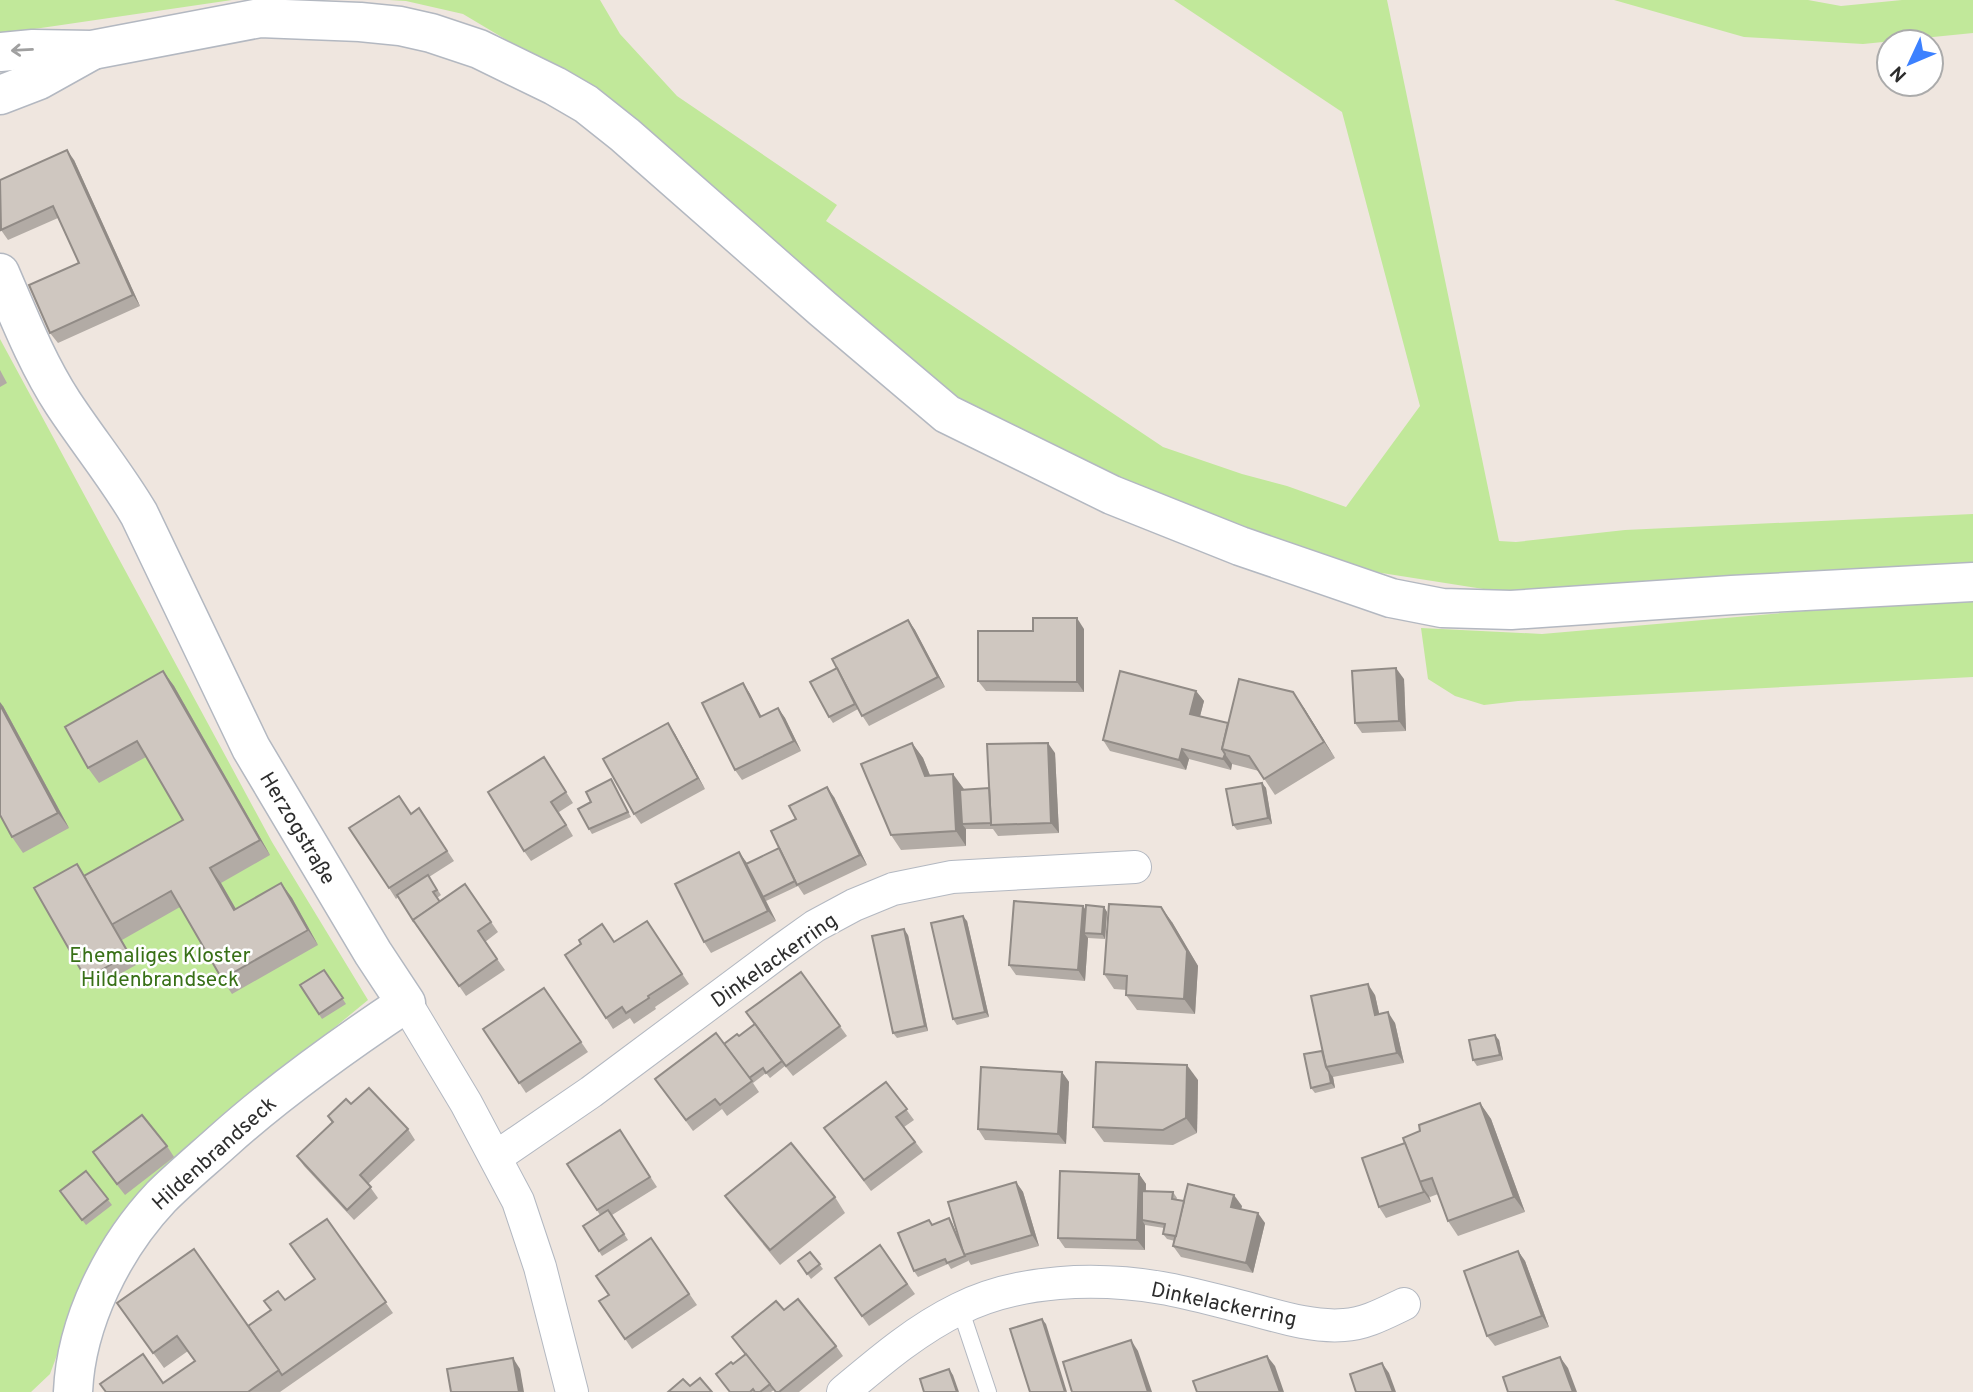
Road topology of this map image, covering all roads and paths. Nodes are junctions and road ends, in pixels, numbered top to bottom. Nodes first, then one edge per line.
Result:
1 (92, 50) junction
2 (0, 52) edge
3 (0, 95) edge
4 (0, 273) edge
5 (1973, 582) edge
6 (1135, 867) dead end
7 (406, 1003) junction
8 (496, 1157) junction
9 (1404, 1304) dead end
10 (960, 1308) junction
11 (73, 1392) edge
12 (572, 1392) edge
13 (843, 1392) edge
14 (988, 1392) edge

1 -> 2 street
1 - 3 street
1 - 5 street
4 - 7 street, Herzogstraße
6 - 8 street, Dinkelackerring
7 - 8 street, Herzogstraße
7 - 11 street, Hildenbrandseck
8 - 12 street, Herzogstraße
9 - 10 street, Dinkelackerring
10 - 13 street, Dinkelackerring
10 - 14 lane

